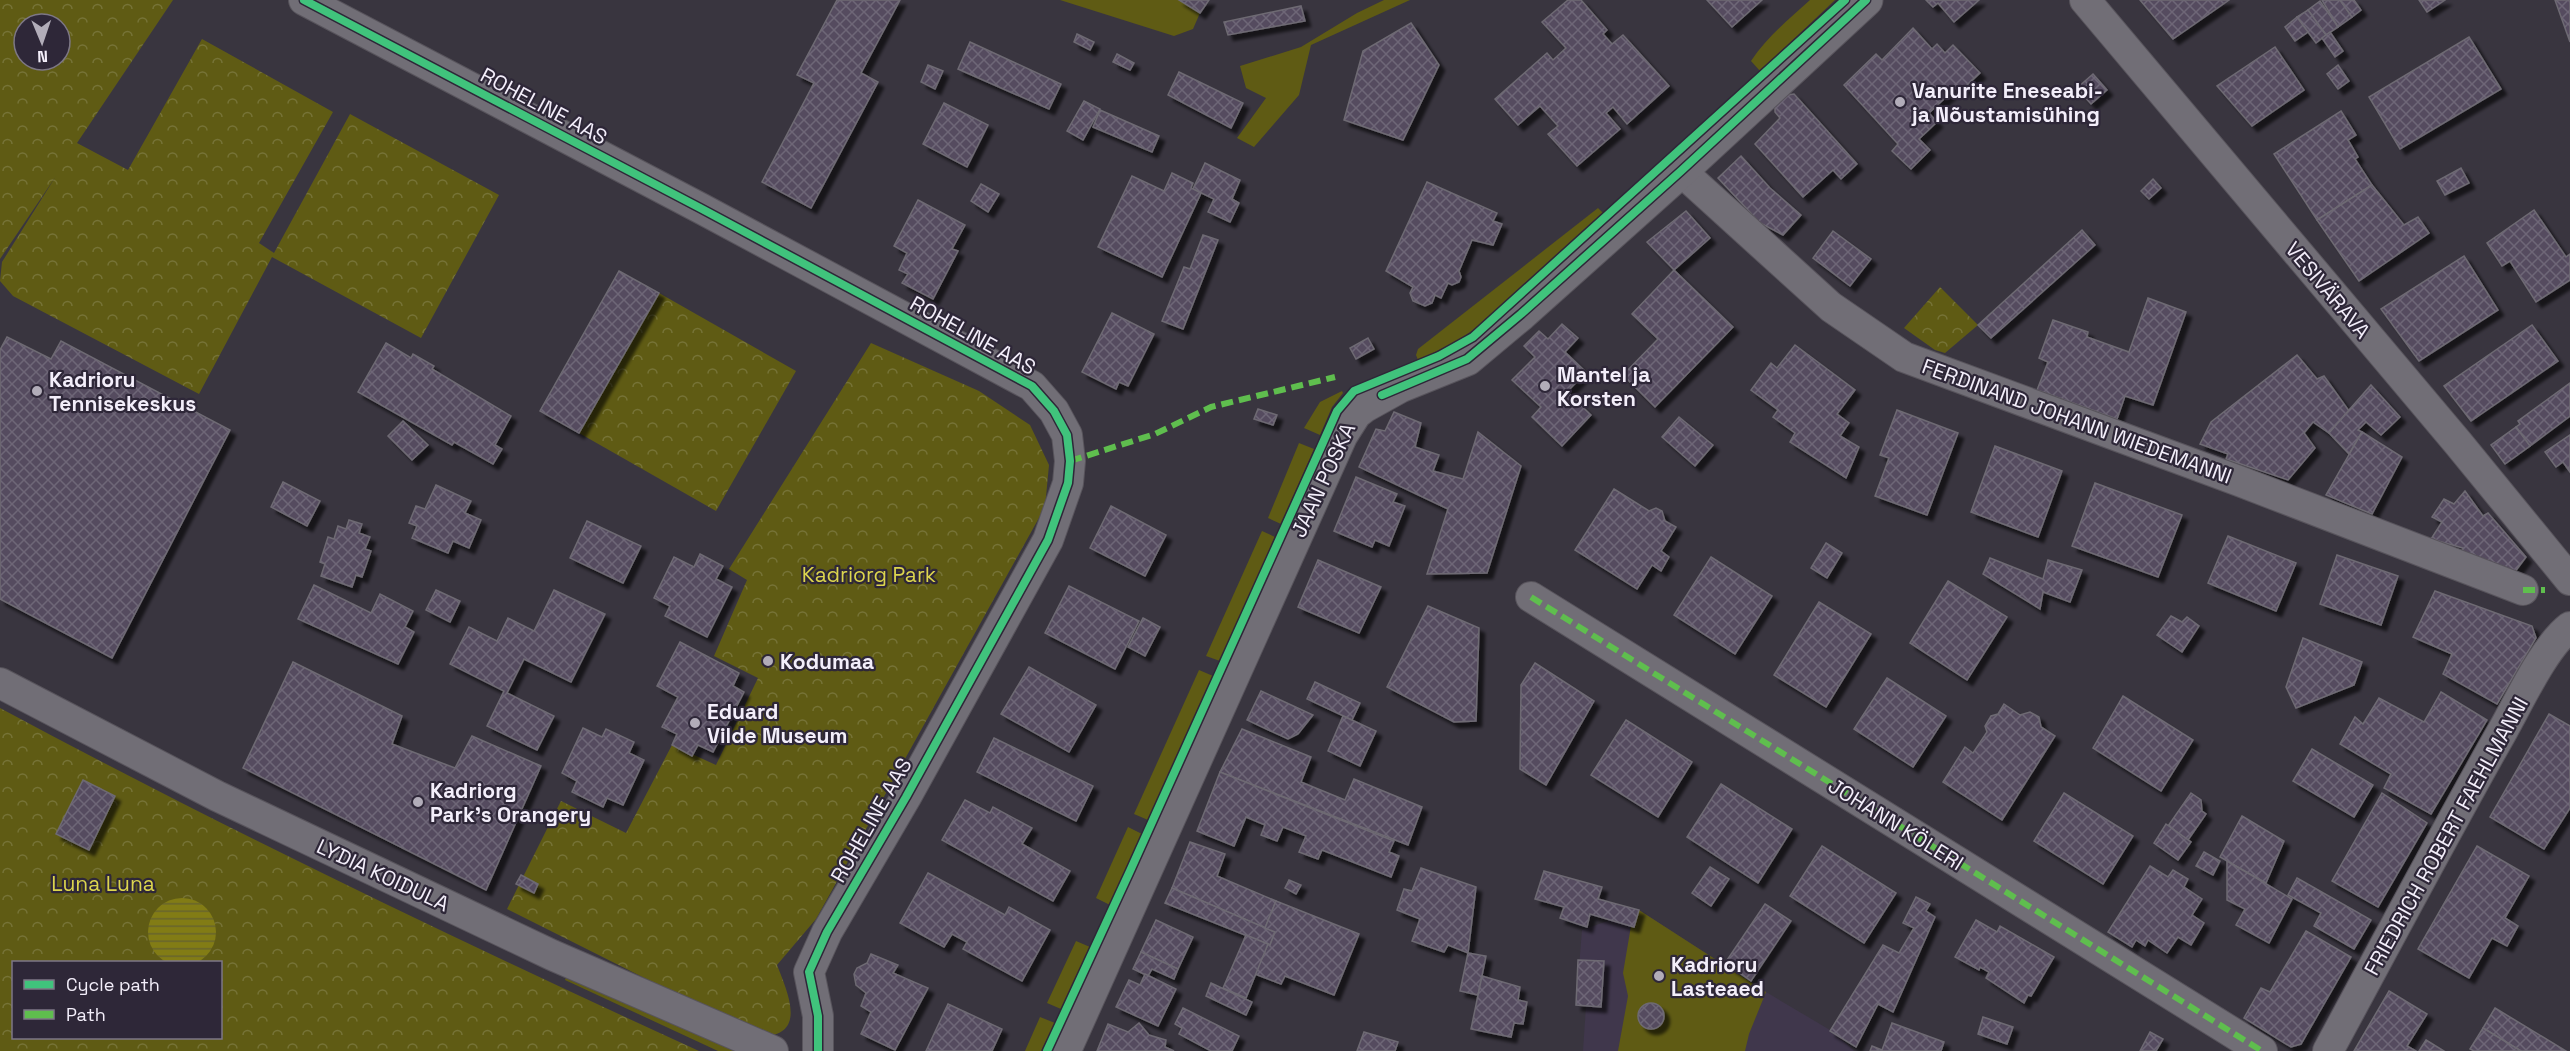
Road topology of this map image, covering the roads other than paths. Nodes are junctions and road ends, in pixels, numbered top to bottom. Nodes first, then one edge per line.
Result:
1 (304, 0) edge
2 (1866, 0) edge
3 (2085, 0) edge
4 (1681, 171) junction
5 (2570, 580) edge
6 (2523, 590) dead end
7 (1531, 597) dead end
8 (2570, 627) edge
9 (0, 683) edge
10 (773, 1051) edge
11 (818, 1051) edge
12 (1064, 1051) edge
13 (2262, 1051) edge
14 (2328, 1051) edge

1 - 11 street, ROHELINE AAS
2 - 4 street, JAAN POSKA
3 - 5 street, VESIVÄRAVA
4 - 6 street, FERDINAND JOHANN WIEDEMANNI
4 - 12 street, JAAN POSKA
7 - 13 street, JOHANN KÖLERI
8 - 14 street, FRIEDRICH ROBERT FAEHLMANNI
9 - 10 street, LYDIA KOIDULA

